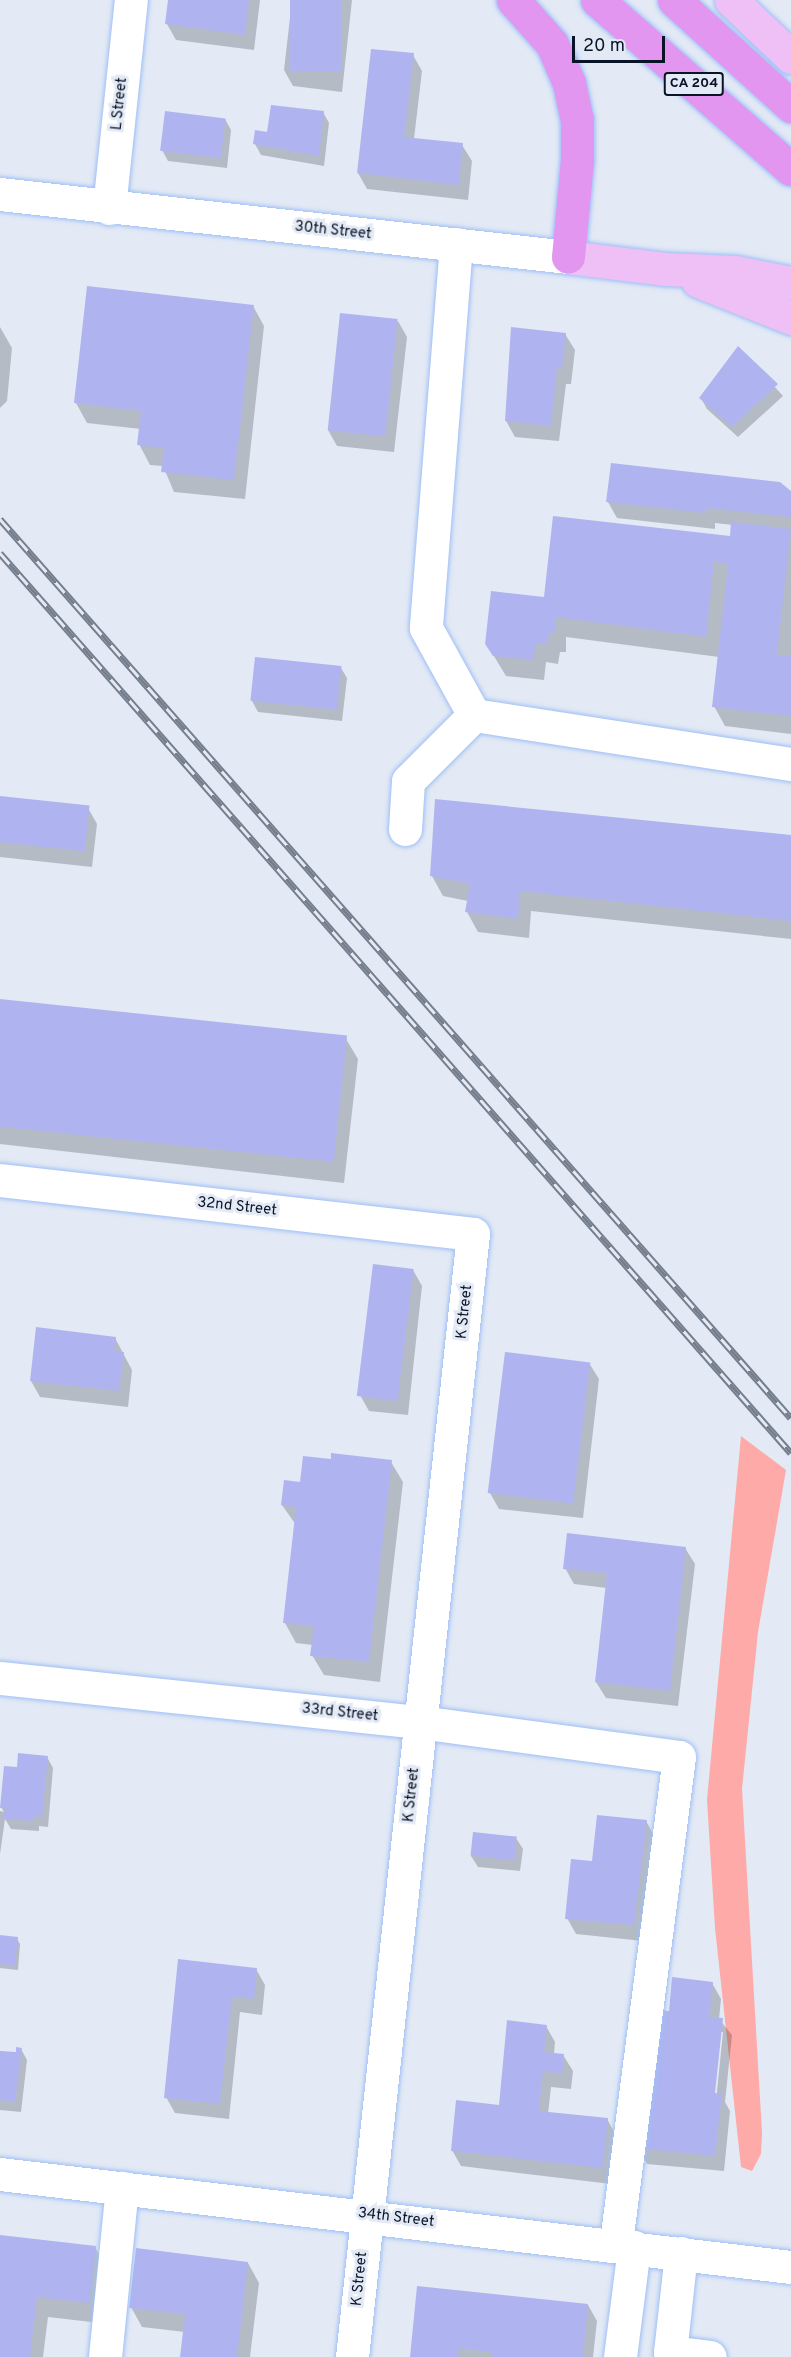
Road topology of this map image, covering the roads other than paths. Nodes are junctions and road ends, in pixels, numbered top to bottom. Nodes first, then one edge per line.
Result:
1 (131, 0) edge
2 (513, 0) edge
3 (597, 0) edge
4 (674, 0) edge
5 (743, 5) edge
6 (791, 57) edge
7 (791, 106) edge
8 (791, 169) edge
9 (0, 194) edge
10 (109, 208) junction
11 (456, 244) junction
12 (568, 257) junction
13 (666, 269) junction
14 (791, 283) edge
15 (791, 318) edge
16 (474, 715) junction
17 (791, 764) edge
18 (405, 828) dead end
19 (0, 1180) edge
20 (473, 1234) joint
21 (0, 1678) edge
22 (420, 1722) junction
23 (0, 2174) edge
24 (122, 2188) junction
25 (367, 2215) junction
26 (625, 2246) junction
27 (681, 2253) junction
28 (791, 2267) edge
29 (662, 2355) edge
30 (105, 2357) edge
31 (351, 2357) edge
32 (620, 2357) edge
33 (710, 2357) edge

1 - 10 street, L Street
2 - 12 highway
3 - 8 highway, CA 204
4 - 7 highway, CA 204
5 - 6 main road
9 - 10 street, 30th Street
10 - 11 street, 30th Street
11 - 12 street, 30th Street
11 - 16 street
12 - 13 main road, 30th Street
13 - 14 main road, 30th Street
13 - 15 main road, 30th Street
16 - 17 street
16 - 18 street
19 - 20 street, 32nd Street
20 - 22 street, K Street
21 - 22 street, 33rd Street
22 - 25 street, K Street
22 - 26 street, 33rd Street
23 - 24 street, 34th Street
24 - 25 street, 34th Street
24 - 30 street
25 - 26 street, 34th Street
25 - 31 street, K Street
26 - 27 street, 34th Street
26 - 32 street
27 - 28 street, 34th Street
27 - 29 street
29 - 33 street

